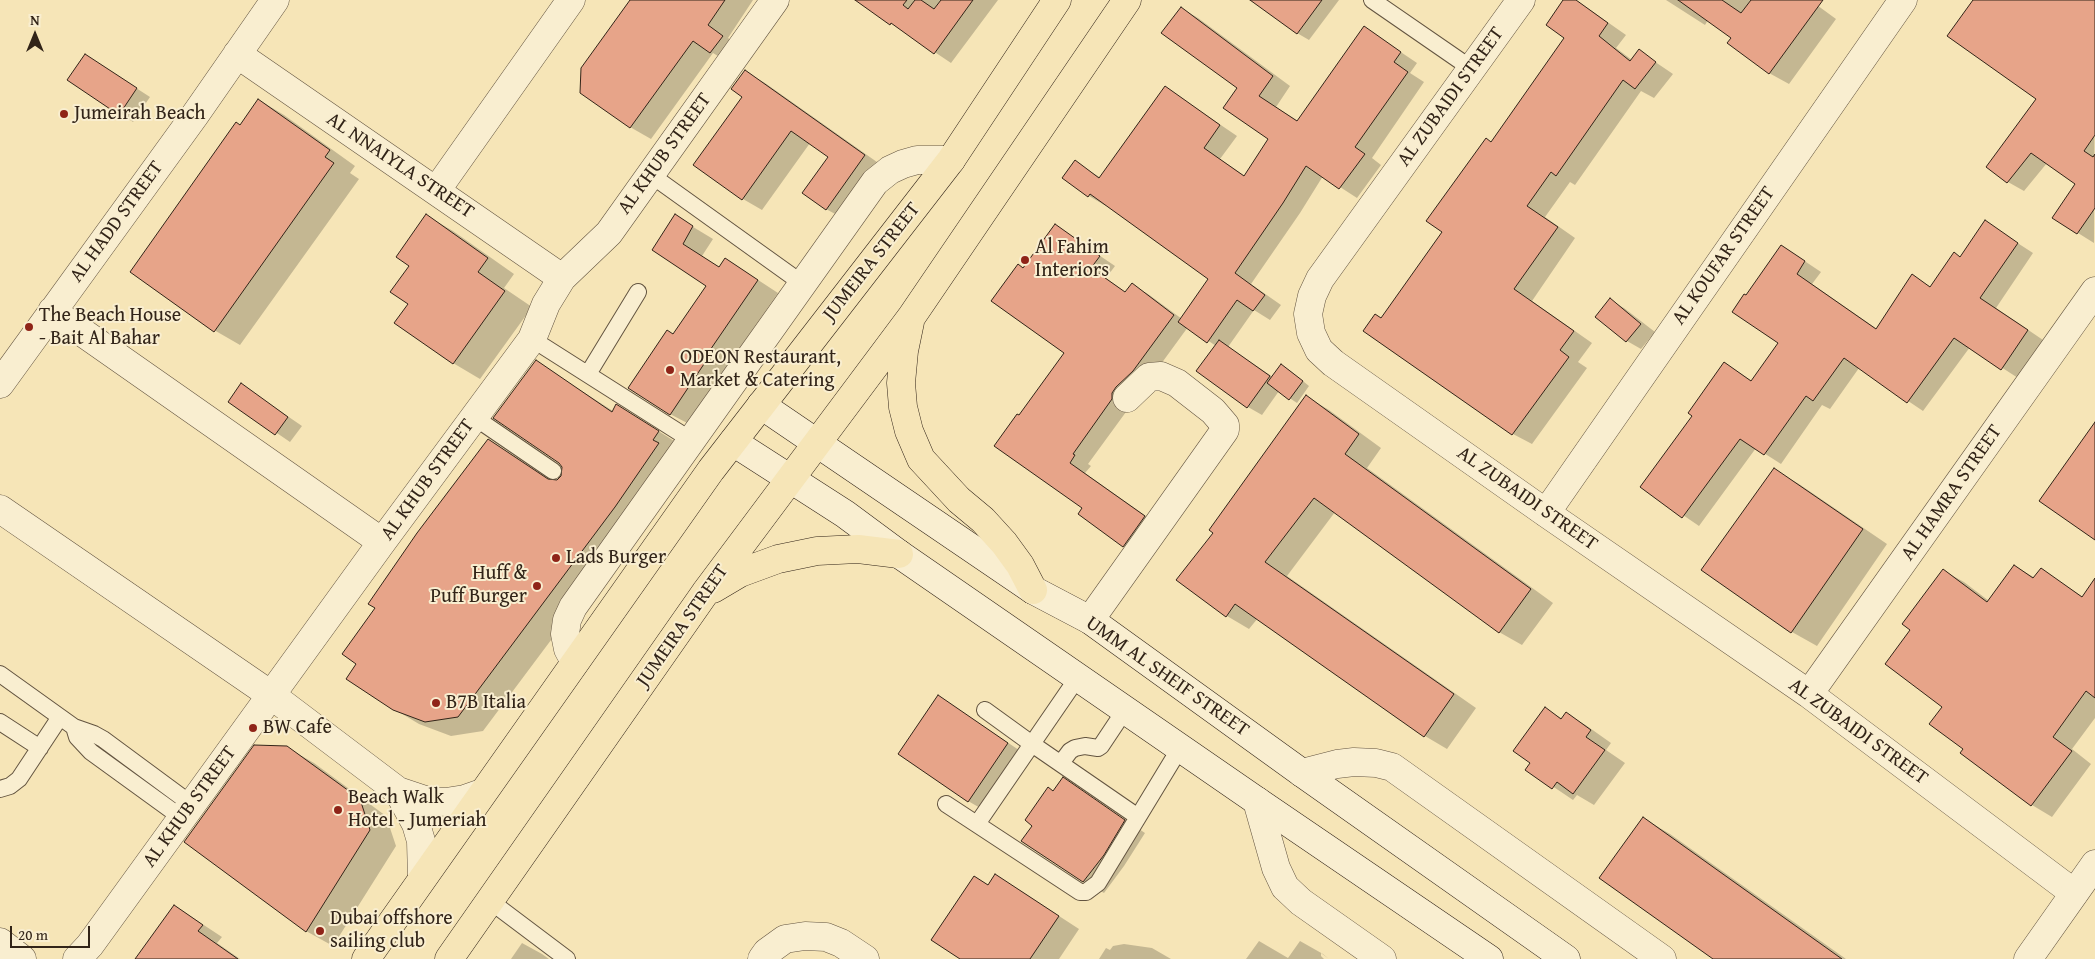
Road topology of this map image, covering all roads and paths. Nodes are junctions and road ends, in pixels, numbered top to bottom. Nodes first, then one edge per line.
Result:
1 (275, 0) edge
2 (571, 0) edge
3 (775, 0) edge
4 (1057, 0) edge
5 (1127, 0) edge
6 (1372, 0) edge
7 (1903, 0) edge
8 (1517, 1) edge
9 (238, 54) junction
10 (1472, 68) junction
11 (951, 160) junction
12 (651, 175) junction
13 (436, 191) junction
14 (562, 278) junction
15 (803, 284) junction
16 (2095, 291) edge
17 (638, 292) dead end
18 (52, 311) junction
19 (912, 316) junction
20 (532, 339) junction
21 (588, 374) junction
22 (0, 384) edge
23 (1127, 398) dead end
24 (761, 405) junction
25 (474, 417) junction
26 (691, 440) junction
27 (733, 442) junction
28 (818, 442) junction
29 (553, 470) dead end
30 (791, 478) junction
31 (0, 510) edge
32 (1546, 513) junction
33 (382, 542) junction
34 (899, 554) junction
35 (1033, 590) junction
36 (705, 593) junction
37 (1090, 620) junction
38 (575, 662) junction
39 (0, 674) edge
40 (1078, 677) junction
41 (1809, 694) junction
42 (271, 695) junction
43 (985, 710) dead end
44 (1125, 710) junction
45 (60, 717) junction
46 (0, 722) edge
47 (1032, 744) junction
48 (40, 748) junction
49 (1180, 748) junction
50 (1061, 763) junction
51 (1302, 773) junction
52 (0, 789) edge
53 (398, 791) junction
54 (482, 793) junction
55 (1257, 801) junction
56 (946, 804) dead end
57 (186, 811) junction
58 (1138, 817) junction
59 (977, 824) junction
60 (2095, 864) edge
61 (422, 878) junction
62 (2074, 893) junction
63 (490, 902) junction
64 (0, 942) edge
65 (22, 959) edge
66 (77, 959) edge
67 (366, 959) edge
68 (449, 959) edge
69 (567, 959) edge
70 (762, 959) edge
71 (865, 959) edge
72 (1382, 959) edge
73 (1489, 959) edge
74 (1566, 959) edge
75 (1662, 959) edge
76 (2028, 959) edge

1 - 9 street, AL HADD STREET
2 - 13 street
3 - 12 street, AL KHUB STREET
4 - 11 main road, JUMEIRA STREET
5 - 19 main road, JUMEIRA STREET
6 - 10 lane
7 - 32 street, AL KOUFAR STREET
8 - 10 street, AL ZUBAIDI STREET
9 - 13 street, AL NNAIYLA STREET
9 - 18 street, AL HADD STREET
10 - 32 street, AL ZUBAIDI STREET
11 - 15 street
11 - 24 main road, JUMEIRA STREET
12 - 14 street, AL KHUB STREET
12 - 15 lane
13 - 14 street, AL NNAIYLA STREET
14 - 20 street, AL KHUB STREET
15 - 26 street
16 - 41 street, AL HAMRA STREET
17 - 21 lane
18 - 22 street, AL HADD STREET
18 - 33 street
19 - 28 main road, JUMEIRA STREET
19 - 35 main road
20 - 21 lane
20 - 25 street, AL KHUB STREET
21 - 26 lane
23 - 37 street
24 - 27 main road, JUMEIRA STREET
24 - 28 street, UMM AL SHEIF STREET
25 - 29 lane
25 - 33 street, AL KHUB STREET
26 - 38 street
27 - 30 street
27 - 38 main road, JUMEIRA STREET
28 - 30 main road, JUMEIRA STREET
28 - 35 street, UMM AL SHEIF STREET
30 - 34 street
30 - 36 main road, JUMEIRA STREET
31 - 42 street
32 - 41 street, AL ZUBAIDI STREET
33 - 42 street, AL KHUB STREET
34 - 36 main road
34 - 40 street
35 - 37 street, UMM AL SHEIF STREET
36 - 63 main road, JUMEIRA STREET
37 - 51 street, UMM AL SHEIF STREET
38 - 54 main road, JUMEIRA STREET
39 - 45 lane
40 - 44 street
40 - 47 lane
41 - 62 street, AL ZUBAIDI STREET
42 - 53 street
42 - 57 street, AL KHUB STREET
43 - 47 lane
44 - 49 street
44 - 50 lane
45 - 48 lane
45 - 57 lane
46 - 48 lane
47 - 50 lane
47 - 59 lane
48 - 52 lane
49 - 55 street
49 - 58 lane
50 - 58 lane
51 - 74 street, UMM AL SHEIF STREET
51 - 75 street
53 - 54 street
53 - 61 street
54 - 61 main road, JUMEIRA STREET
55 - 72 street
55 - 73 street
56 - 59 lane
57 - 66 street, AL KHUB STREET
58 - 59 lane
60 - 62 street
61 - 67 main road, JUMEIRA STREET
62 - 76 street
63 - 68 main road, JUMEIRA STREET
63 - 69 lane
64 - 65 street
70 - 71 street

